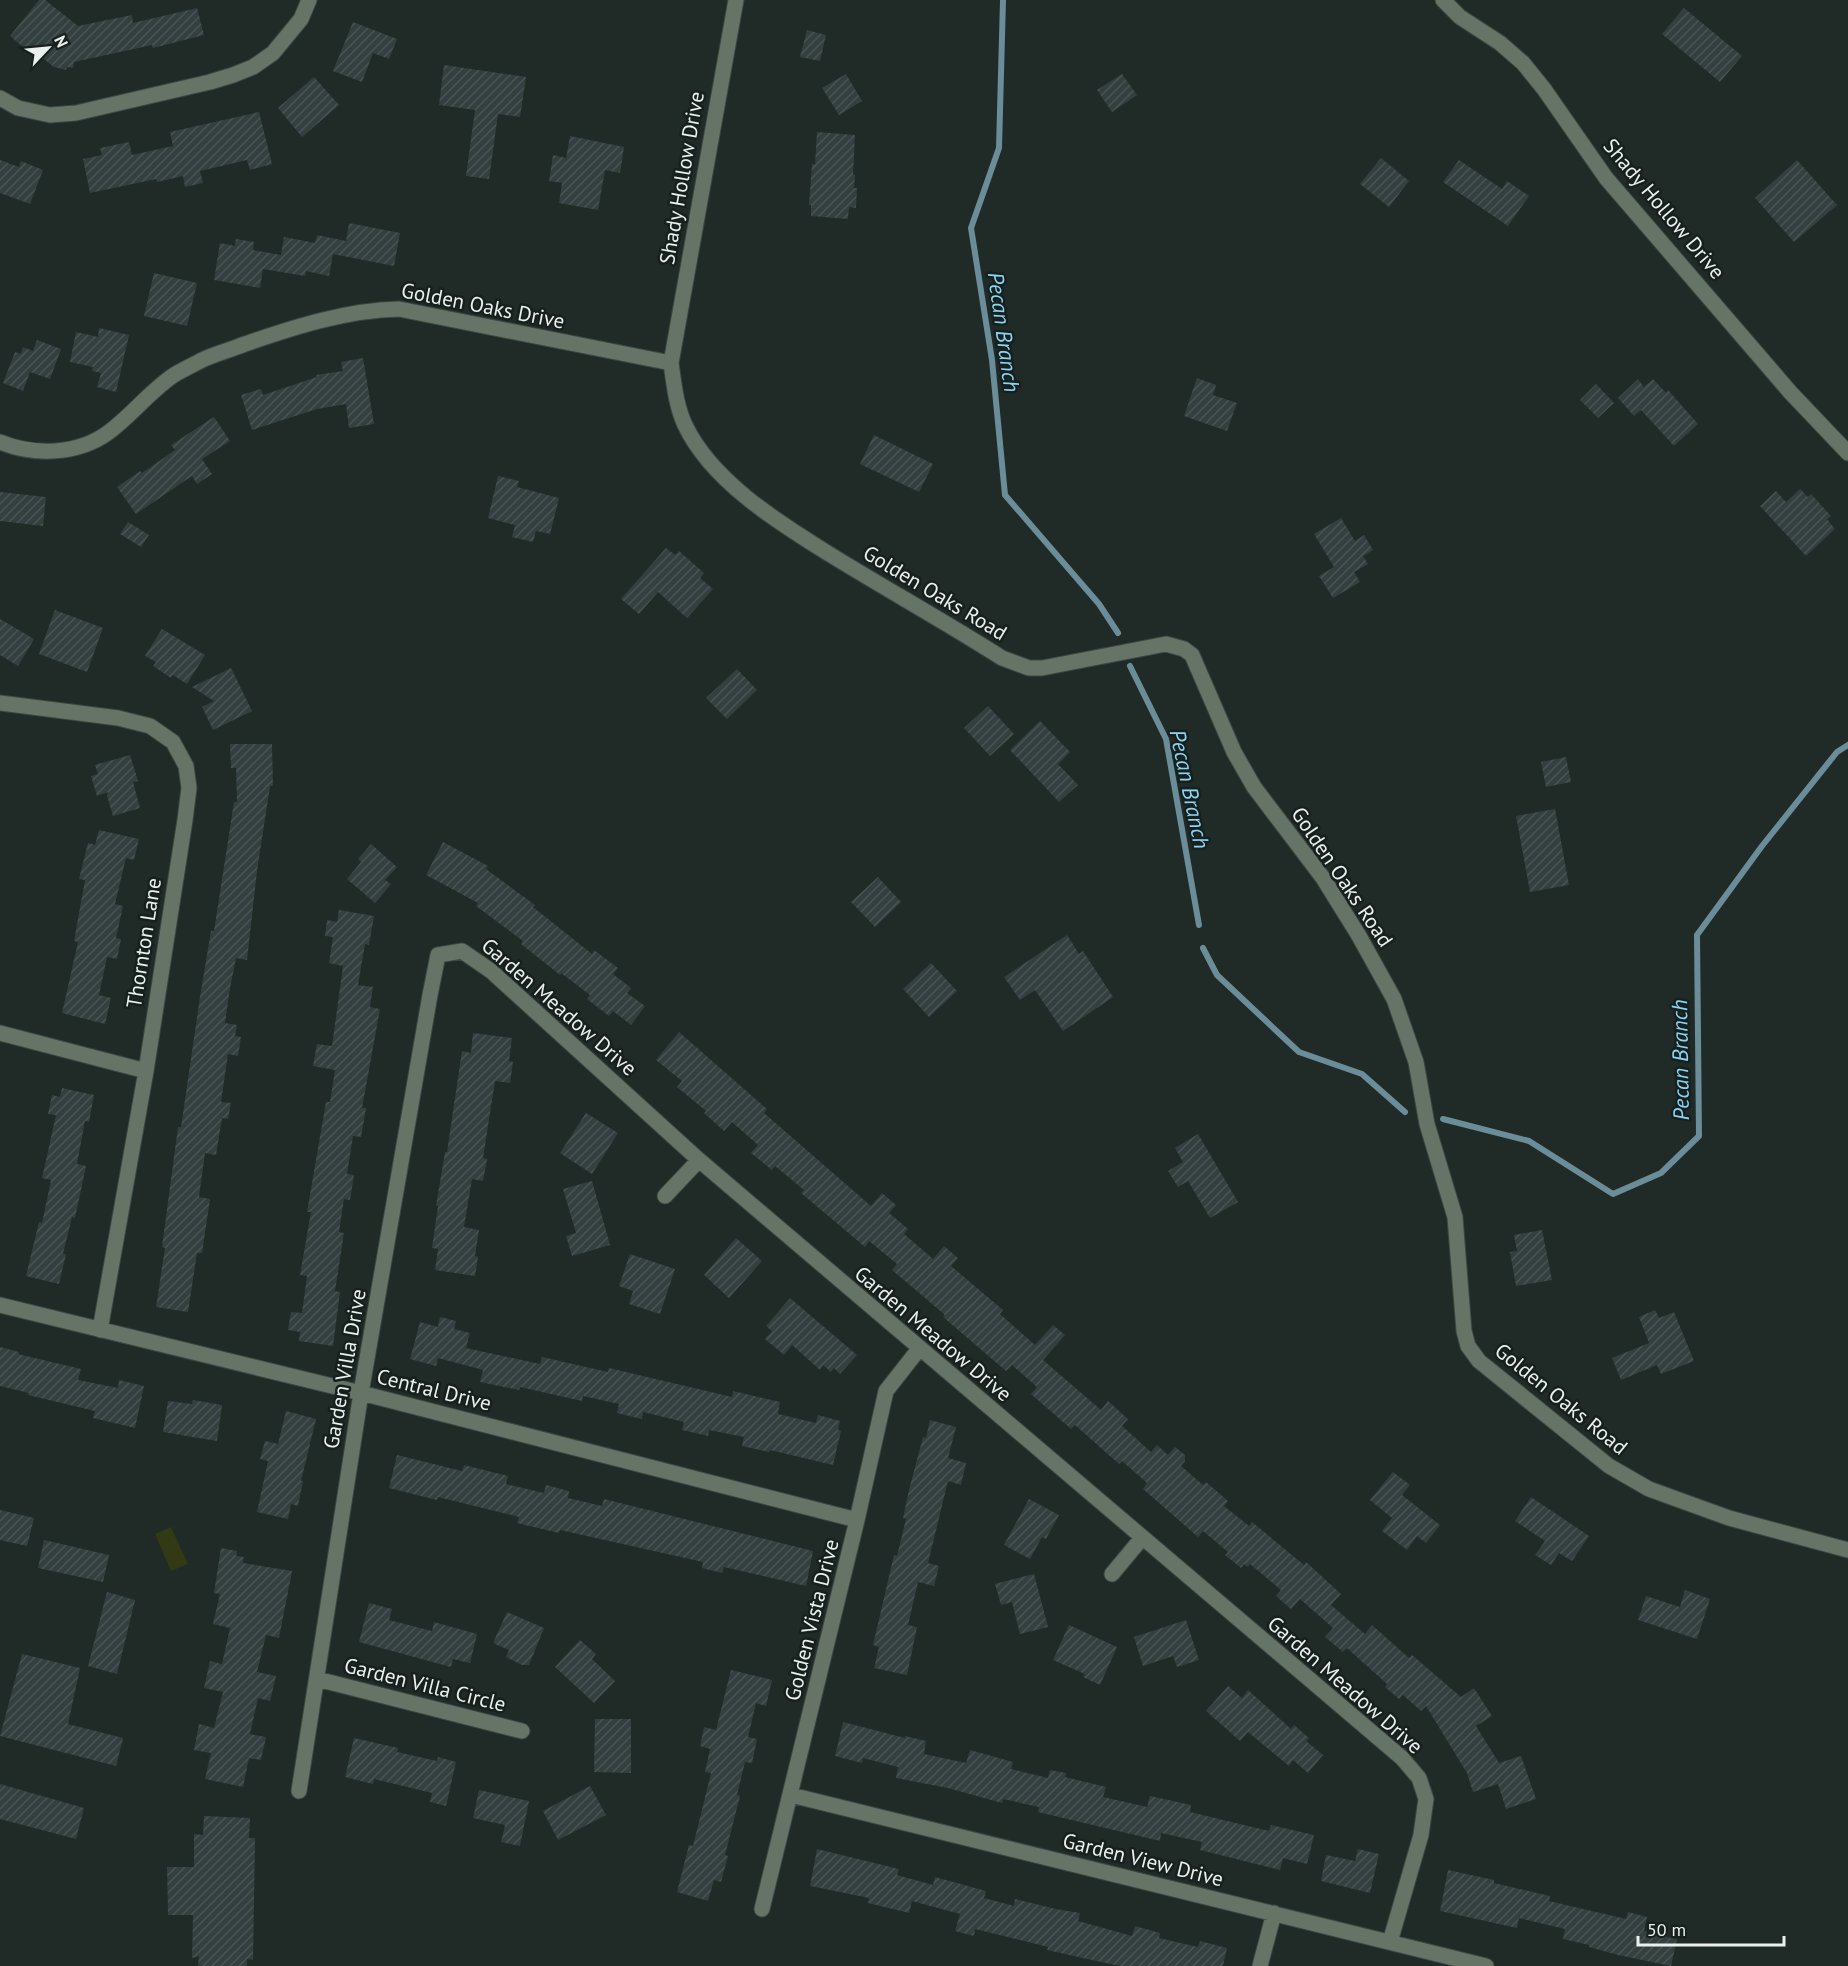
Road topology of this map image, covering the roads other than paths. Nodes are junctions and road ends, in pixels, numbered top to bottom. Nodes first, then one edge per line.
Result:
1 (309, 0) edge
2 (736, 0) edge
3 (1443, 0) edge
4 (0, 98) edge
5 (670, 363) junction
6 (0, 442) edge
7 (1848, 453) edge
8 (0, 703) edge
9 (438, 955) joint
10 (0, 1033) edge
11 (146, 1071) junction
12 (699, 1160) junction
13 (665, 1196) dead end
14 (0, 1305) edge
15 (100, 1330) junction
16 (919, 1349) junction
17 (361, 1394) junction
18 (857, 1520) junction
19 (1142, 1538) junction
20 (1848, 1550) edge
21 (1112, 1574) dead end
22 (317, 1679) junction
23 (522, 1731) dead end
24 (299, 1791) dead end
25 (791, 1795) junction
26 (762, 1909) dead end
27 (1274, 1913) junction
28 (1390, 1942) junction
29 (1260, 1966) edge
30 (1486, 1966) edge

1 - 4 street
2 - 5 street, Shady Hollow Drive
3 - 7 street, Shady Hollow Drive
5 - 6 street, Golden Oaks Drive
5 - 20 street, Golden Oaks Road
8 - 11 street, Thornton Lane
9 - 12 street, Garden Meadow Drive
9 - 17 street, Garden Villa Drive
10 - 11 street
11 - 15 street, Thornton Lane
12 - 13 street
12 - 16 street, Garden Meadow Drive
14 - 15 street, Central Drive
15 - 17 street, Central Drive
16 - 18 street, Golden Vista Drive
16 - 19 street, Garden Meadow Drive
17 - 18 street, Central Drive
17 - 22 street, Garden Villa Drive
18 - 25 street, Golden Vista Drive
19 - 21 street
19 - 28 street, Garden Meadow Drive
22 - 23 street, Garden Villa Circle
22 - 24 street, Garden Villa Drive
25 - 26 street, Golden Vista Drive
25 - 27 street, Garden View Drive
27 - 28 street, Garden View Drive
27 - 29 street
28 - 30 street, Garden View Drive

